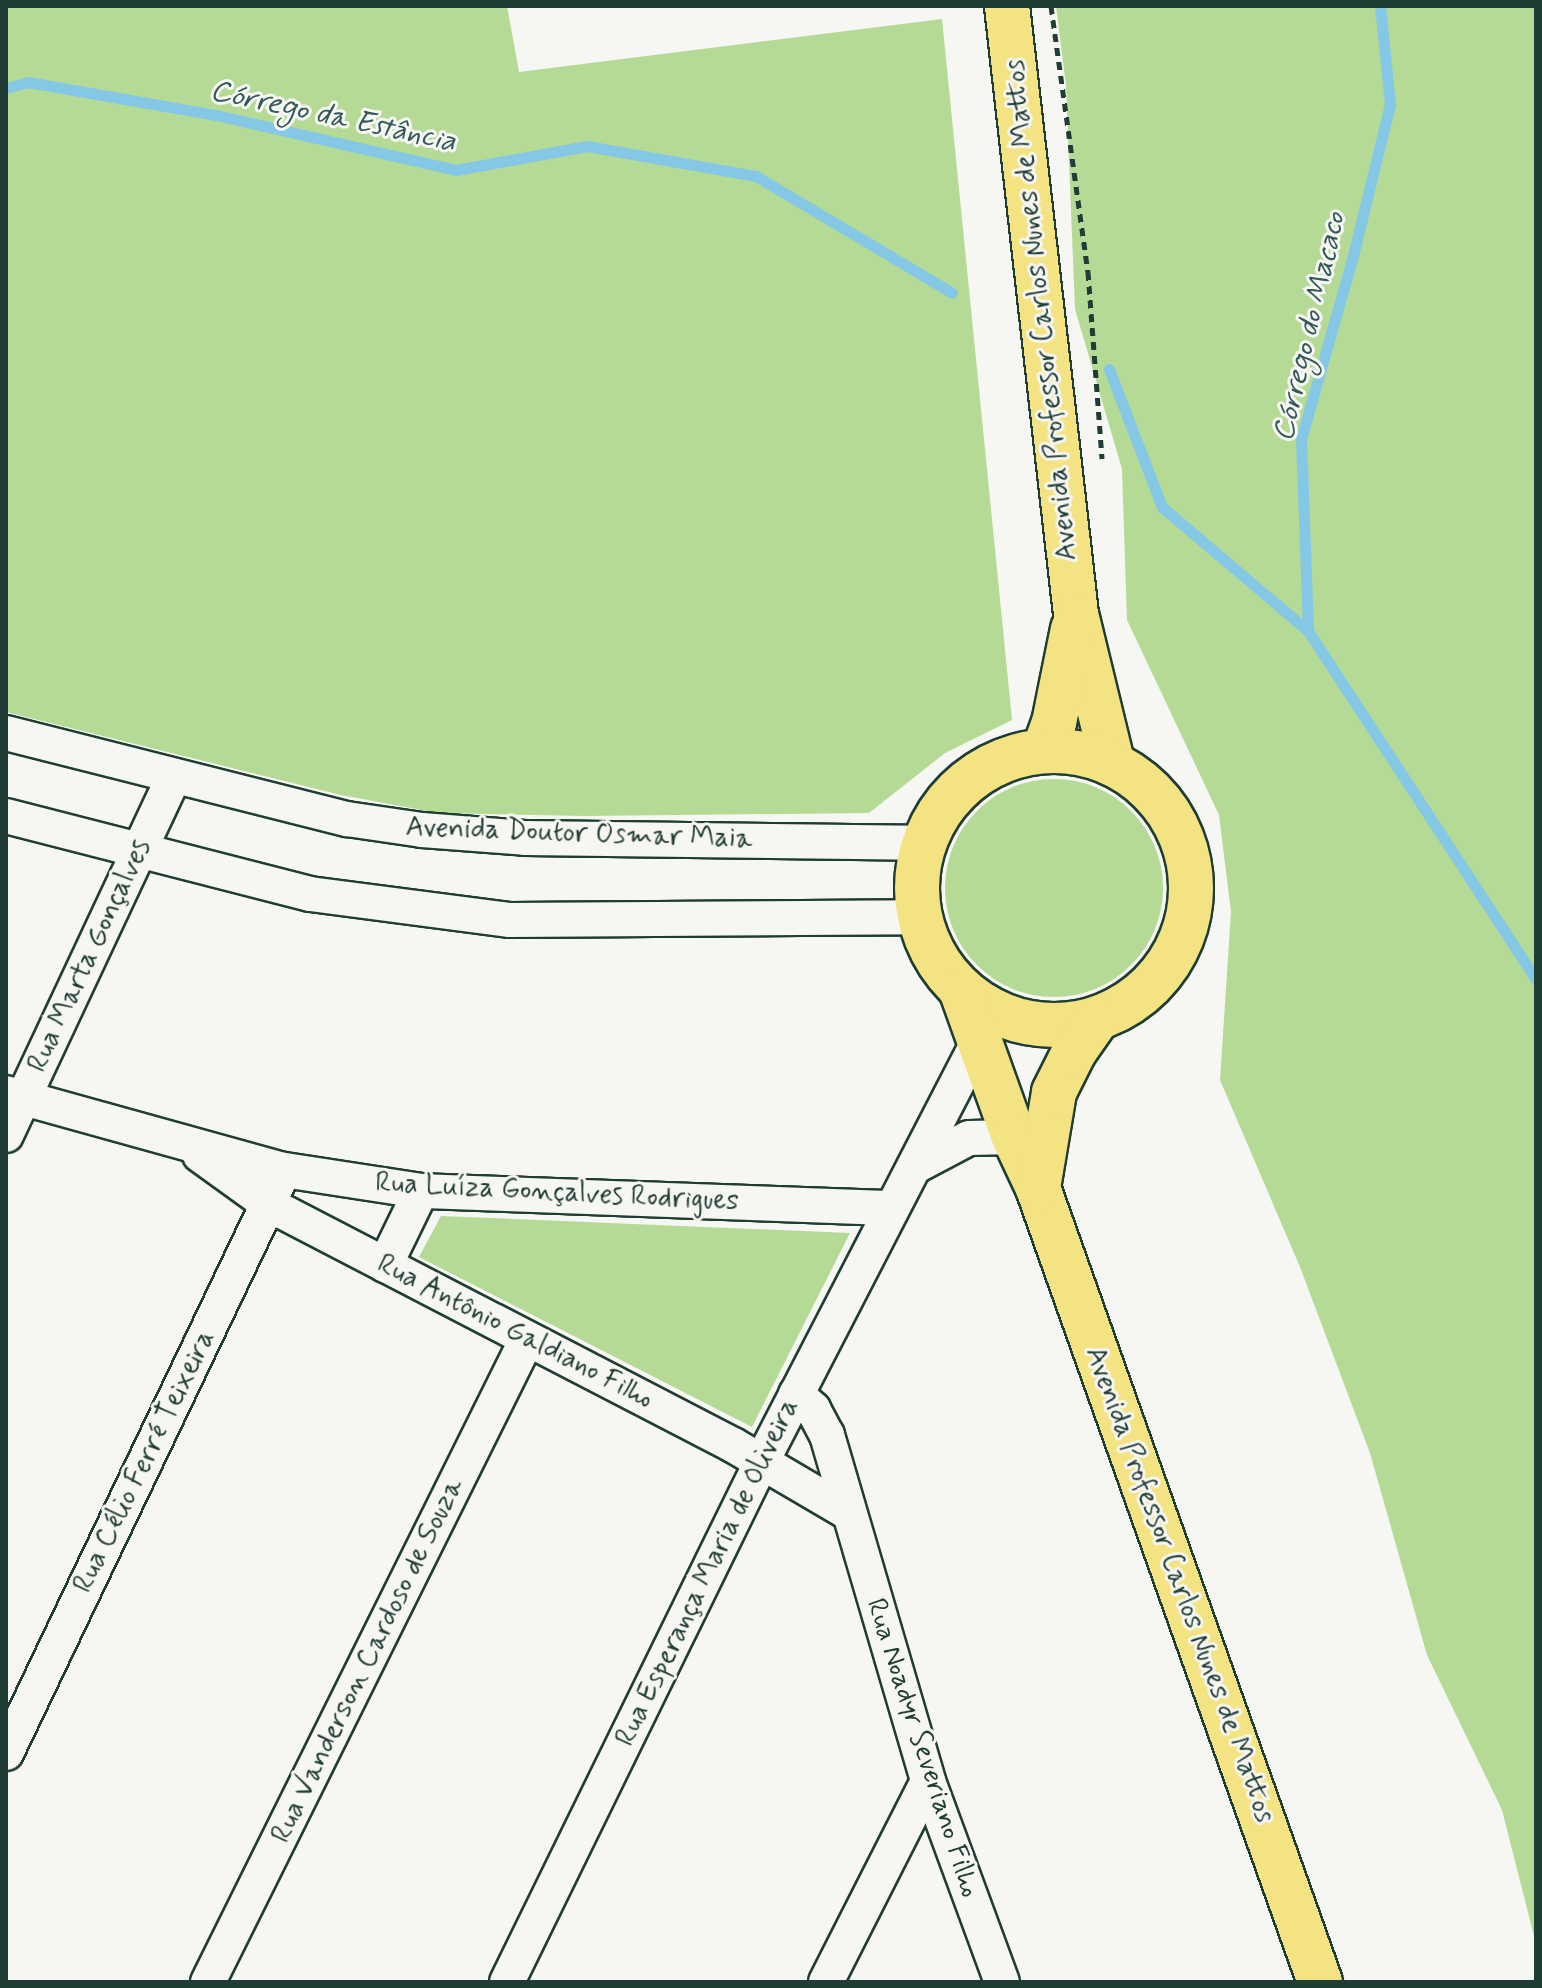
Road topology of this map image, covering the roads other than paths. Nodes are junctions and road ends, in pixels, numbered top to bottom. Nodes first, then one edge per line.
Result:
1 (1007, 6) edge
2 (1076, 614) junction
3 (6, 733) edge
4 (1044, 750) junction
5 (1112, 762) junction
6 (174, 776) junction
7 (6, 816) edge
8 (923, 843) junction
9 (139, 849) junction
10 (919, 917) junction
11 (962, 992) junction
12 (1097, 1019) junction
13 (978, 1043) junction
14 (16, 1095) edge
15 (6, 1135) edge
16 (1014, 1137) junction
17 (179, 1140) junction
18 (914, 1167) junction
19 (284, 1170) junction
20 (1038, 1188) junction
21 (421, 1191) junction
22 (268, 1204) junction
23 (891, 1208) junction
24 (385, 1265) junction
25 (527, 1339) junction
26 (796, 1394) junction
27 (761, 1463) junction
28 (847, 1512) junction
29 (6, 1753) edge
30 (928, 1781) junction
31 (208, 1982) edge
32 (507, 1982) edge
33 (826, 1982) edge
34 (1002, 1982) edge
35 (1320, 1982) edge

1 - 2 main road, Avenida Professor Carlos Nunes de Mattos
2 - 4 main road, Avenida Professor Carlos Nunes de Mattos
2 - 5 main road, Avenida Professor Carlos Nunes de Mattos
3 - 6 street, Avenida Doutor Osmar Maia
4 - 5 main road
4 - 8 main road
5 - 12 main road
6 - 8 street, Avenida Doutor Osmar Maia
6 - 9 street, Rua Marta Gonçalves
7 - 9 street
8 - 10 main road
9 - 10 street
9 - 14 street, Rua Marta Gonçalves
10 - 11 main road
11 - 12 main road
11 - 13 main road, Avenida Professor Carlos Nunes de Mattos
12 - 20 main road, Avenida Professor Carlos Nunes de Mattos
13 - 16 main road, Avenida Professor Carlos Nunes de Mattos
13 - 18 street, Rua Esperança Maria de Oliveira
14 - 15 street, Rua Marta Gonçalves
14 - 17 street, Rua Luíza Gonçalves Rodrigues
16 - 18 street
16 - 20 main road, Avenida Professor Carlos Nunes de Mattos
17 - 19 street, Rua Luíza Gonçalves Rodrigues
17 - 22 street, Rua Luíza Gonçalves Rodrigues
18 - 23 street, Rua Esperança Maria de Oliveira
19 - 21 street, Rua Luíza Gonçalves Rodrigues
19 - 22 street, Rua Célio Ferré Teixeira
20 - 35 main road, Avenida Professor Carlos Nunes de Mattos
21 - 23 street, Rua Luíza Gonçalves Rodrigues
21 - 24 street
22 - 24 street, Rua Antônio Galdiano Filho
22 - 29 street, Rua Célio Ferré Teixeira
23 - 26 street, Rua Esperança Maria de Oliveira
24 - 25 street, Rua Antônio Galdiano Filho
25 - 27 street, Rua Antônio Galdiano Filho
25 - 31 street, Rua Vanderson Cardoso de Souza
26 - 27 street, Rua Esperança Maria de Oliveira
26 - 28 street, Rua Noadyr Severiano Filho
27 - 28 street
27 - 32 street, Rua Esperança Maria de Oliveira
28 - 30 street, Rua Noadyr Severiano Filho
30 - 33 street
30 - 34 street, Rua Noadyr Severiano Filho

